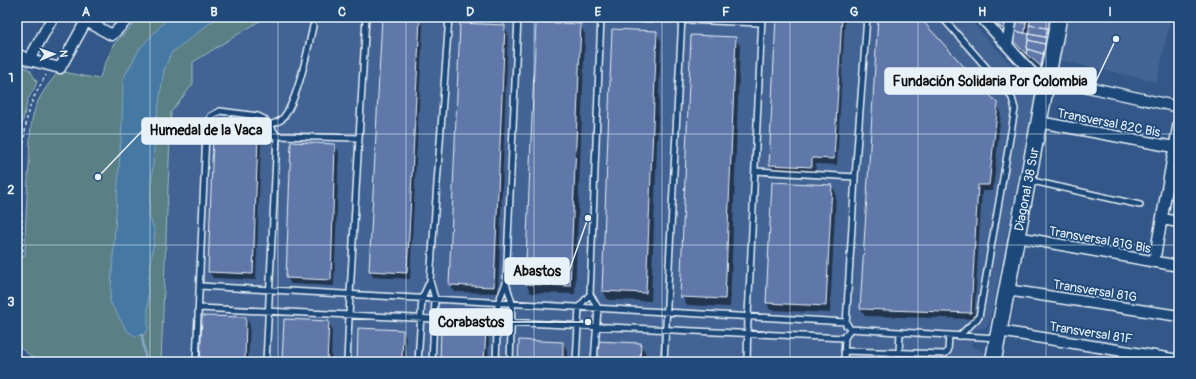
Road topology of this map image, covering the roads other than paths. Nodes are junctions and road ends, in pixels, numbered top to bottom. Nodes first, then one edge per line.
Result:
1 (54, 17) edge
2 (130, 17) edge
3 (366, 17) edge
4 (449, 17) edge
5 (518, 17) edge
6 (601, 17) edge
7 (610, 17) edge
8 (762, 17) edge
9 (867, 17) edge
10 (942, 17) edge
11 (981, 17) edge
12 (1012, 17) edge
13 (1058, 17) edge
14 (682, 18) edge
15 (82, 19) edge
16 (762, 23) junction
17 (313, 26) dead end
18 (1007, 45) junction
19 (17, 54) edge
20 (29, 60) junction
21 (1046, 82) junction
22 (1179, 107) edge
23 (1039, 122) junction
24 (1179, 122) edge
25 (270, 125) junction
26 (206, 133) junction
27 (276, 136) junction
28 (359, 138) junction
29 (1176, 143) edge
30 (755, 171) junction
31 (855, 177) junction
32 (1027, 180) junction
33 (1174, 181) edge
34 (1140, 205) dead end
35 (1162, 219) junction
36 (1179, 222) edge
37 (1017, 237) junction
38 (1154, 262) junction
39 (1179, 266) edge
40 (430, 281) junction
41 (506, 283) junction
42 (200, 286) junction
43 (270, 290) junction
44 (1007, 290) junction
45 (350, 294) junction
46 (590, 294) junction
47 (422, 298) junction
48 (435, 299) junction
49 (498, 302) junction
50 (512, 303) junction
51 (579, 307) junction
52 (199, 308) junction
53 (598, 308) junction
54 (268, 311) junction
55 (666, 312) junction
56 (349, 315) junction
57 (748, 316) junction
58 (1179, 316) edge
59 (420, 318) junction
60 (434, 319) junction
61 (497, 322) junction
62 (511, 322) junction
63 (846, 322) junction
64 (578, 325) junction
65 (596, 326) junction
66 (666, 329) junction
67 (850, 329) junction
68 (900, 332) junction
69 (748, 333) junction
70 (949, 335) junction
71 (998, 335) junction
72 (959, 336) junction
73 (845, 338) junction
74 (844, 351) junction
75 (899, 352) junction
76 (1179, 360) edge
77 (196, 362) edge
78 (266, 362) edge
79 (347, 362) edge
80 (418, 362) edge
81 (432, 362) edge
82 (496, 362) edge
83 (510, 362) edge
84 (576, 362) edge
85 (594, 362) edge
86 (664, 362) edge
87 (748, 362) edge
88 (844, 362) edge
89 (993, 362) edge

1 - 20 street
2 - 15 street
3 - 28 lane
4 - 40 lane
5 - 41 lane
6 - 46 lane
7 - 14 lane
8 - 16 lane
9 - 31 lane
10 - 72 lane
11 - 18 street
12 - 18 street
13 - 21 street, Diagonal 38 Sur
14 - 16 lane
14 - 55 lane
15 - 20 street
16 - 30 lane
17 - 25 lane
18 - 21 street
19 - 20 street
21 - 22 street
21 - 23 street, Diagonal 38 Sur
23 - 29 street, Transversal 82C Bis
23 - 32 street, Diagonal 38 Sur
24 - 29 street
25 - 26 lane
25 - 27 lane
26 - 27 lane
26 - 42 lane
27 - 28 lane
27 - 43 lane
28 - 45 lane
29 - 33 street
30 - 31 lane
30 - 57 lane
31 - 63 lane
32 - 34 lane
32 - 37 street, Diagonal 38 Sur
33 - 35 street
35 - 36 street
35 - 38 street
37 - 38 street, Transversal 81G Bis
37 - 44 street, Diagonal 38 Sur
38 - 39 street, Transversal 81G Bis
40 - 47 lane
40 - 48 lane
41 - 49 lane
41 - 50 lane
42 - 43 lane
42 - 52 lane
43 - 45 lane
43 - 54 lane
44 - 58 street, Transversal 81G
44 - 71 street, Diagonal 38 Sur
45 - 47 lane
45 - 56 lane
46 - 51 lane
46 - 53 lane
47 - 48 lane
47 - 59 lane
48 - 49 lane
48 - 60 lane
49 - 50 lane
49 - 61 lane
50 - 51 lane
50 - 62 lane
51 - 53 lane
51 - 64 lane
52 - 54 lane
52 - 77 lane
53 - 55 lane
53 - 65 lane
54 - 56 lane
54 - 78 lane
55 - 57 lane
55 - 66 lane
56 - 59 lane
56 - 79 lane
57 - 63 lane
57 - 69 lane
59 - 60 lane
59 - 80 lane
60 - 61 lane
60 - 81 lane
61 - 62 lane
61 - 82 lane
62 - 64 lane
62 - 83 lane
63 - 67 lane
63 - 73 lane
64 - 65 lane
64 - 84 lane
65 - 66 lane
65 - 85 lane
66 - 69 lane
66 - 86 lane
67 - 68 lane
67 - 73 lane
68 - 70 lane
68 - 75 lane
69 - 73 lane
69 - 87 lane
70 - 72 lane
70 - 75 lane
71 - 72 lane
71 - 76 street, Transversal 81F
71 - 89 street, Diagonal 38 Sur
73 - 74 lane
74 - 75 lane
74 - 88 lane

